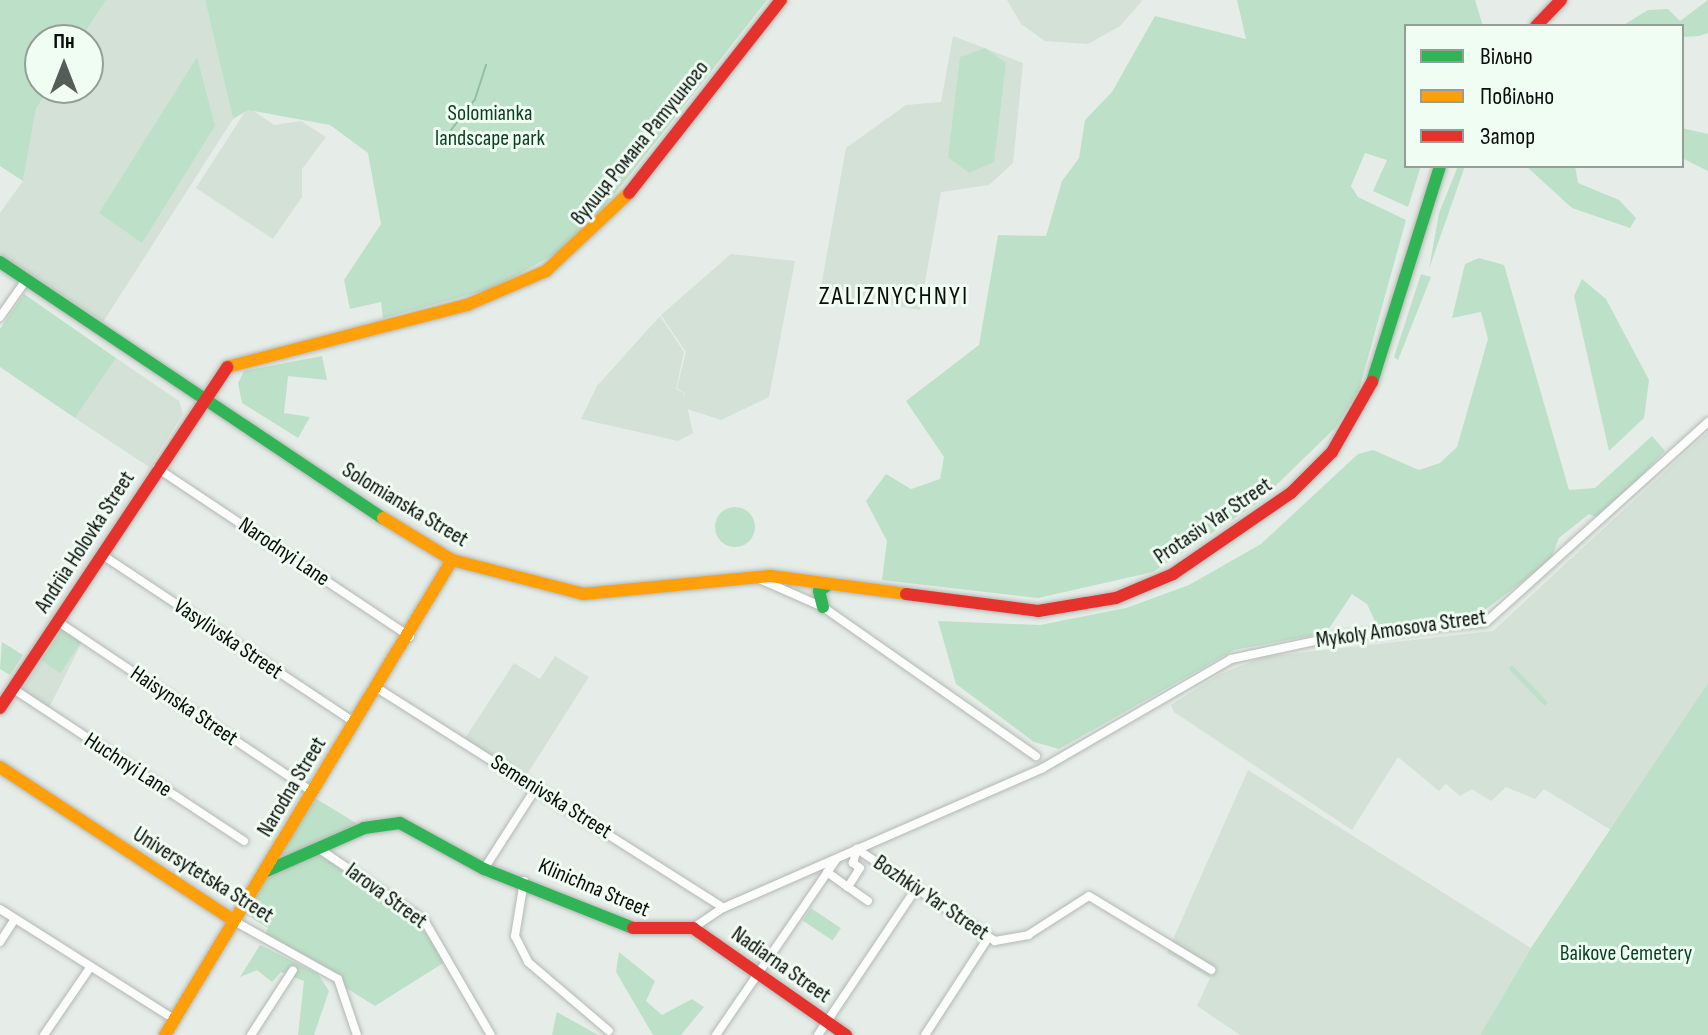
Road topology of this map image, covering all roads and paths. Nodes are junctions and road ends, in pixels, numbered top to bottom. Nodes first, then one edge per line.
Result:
1 (781, 0) edge
2 (1561, 0) edge
3 (1538, 24) edge
4 (1439, 168) edge
5 (0, 262) edge
6 (26, 280) junction
7 (0, 317) edge
8 (202, 398) junction
9 (1708, 422) edge
10 (157, 468) junction
11 (101, 554) junction
12 (452, 560) junction
13 (749, 575) junction
14 (829, 584) junction
15 (823, 607) junction
16 (57, 621) junction
17 (411, 637) junction
18 (12, 688) junction
19 (377, 688) junction
20 (0, 708) edge
21 (355, 723) junction
22 (1036, 756) junction
23 (1047, 763) junction
24 (0, 767) edge
25 (1038, 768) junction
26 (536, 788) junction
27 (312, 792) junction
28 (244, 841) dead end
29 (318, 848) junction
30 (857, 849) junction
31 (836, 859) junction
32 (484, 869) junction
33 (264, 872) junction
34 (827, 872) junction
35 (524, 880) junction
36 (848, 887) junction
37 (917, 887) junction
38 (868, 901) dead end
39 (723, 908) junction
40 (0, 909) edge
41 (15, 919) junction
42 (234, 921) junction
43 (693, 928) junction
44 (988, 938) junction
45 (0, 942) edge
46 (91, 966) junction
47 (293, 970) dead end
48 (1211, 970) dead end
49 (757, 973) junction
50 (174, 1019) junction
51 (827, 1021) junction
52 (609, 1031) dead end
53 (44, 1035) edge
54 (165, 1035) edge
55 (251, 1035) edge
56 (357, 1035) edge
57 (491, 1035) edge
58 (716, 1035) edge
59 (818, 1035) edge
60 (846, 1035) edge
61 (925, 1035) edge

1 - 8 street, вулиця Романа Ратушного
2 - 3 street
4 - 14 street, Protasiv Yar Street
5 - 6 street, Solomianska Street
6 - 7 street
6 - 8 street, Solomianska Street
8 - 10 street, Andriia Holovka Street
8 - 12 street, Solomianska Street
9 - 23 street, Mykoly Amosova Street
10 - 11 street, Andriia Holovka Street
10 - 17 street, Narodnyi Lane
11 - 16 street, Andriia Holovka Street
11 - 21 street, Vasylivska Street
12 - 13 street, Solomianska Street
12 - 17 street, Narodna Street
13 - 14 street, Protasiv Yar Street
13 - 15 street, Solomianska Street
14 - 15 street
15 - 22 street, Solomianska Street
16 - 18 street, Andriia Holovka Street
16 - 27 street, Haisynska Street
17 - 19 street, Narodna Street
18 - 20 street, Andriia Holovka Street
18 - 28 street, Huchnyi Lane
19 - 21 street, Narodna Street
19 - 26 street, Semenivska Street
21 - 27 street, Narodna Street
22 - 23 street, Solomianska Street
22 - 25 street
23 - 25 street, Mykoly Amosova Street
24 - 42 street, Universytetska Street
25 - 30 street
26 - 32 street
26 - 39 street, Semenivska Street
27 - 33 street, Narodna Street
29 - 32 street, Klinichna Street
29 - 33 street, Klinichna Street
29 - 57 street, Iarova Street
30 - 31 street
30 - 36 street
30 - 37 street, Bozhkiv Yar Street
31 - 34 street
31 - 39 street
32 - 35 street, Klinichna Street
33 - 42 street, Narodna Street
34 - 36 street
34 - 49 street
35 - 43 street, Klinichna Street
35 - 52 street
36 - 38 street
37 - 44 street, Bozhkiv Yar Street
37 - 51 street
39 - 43 street
40 - 41 street
41 - 45 street
41 - 46 street
42 - 50 street, Narodna Street
42 - 56 street, Universytetska Street
43 - 49 street, Nadiarna Street
44 - 48 street, Bozhkiv Yar Street
44 - 61 street
46 - 50 street
46 - 53 street
47 - 55 street
49 - 51 street, Nadiarna Street
49 - 58 street
50 - 54 street, Narodna Street
51 - 59 street
51 - 60 street, Nadiarna Street

